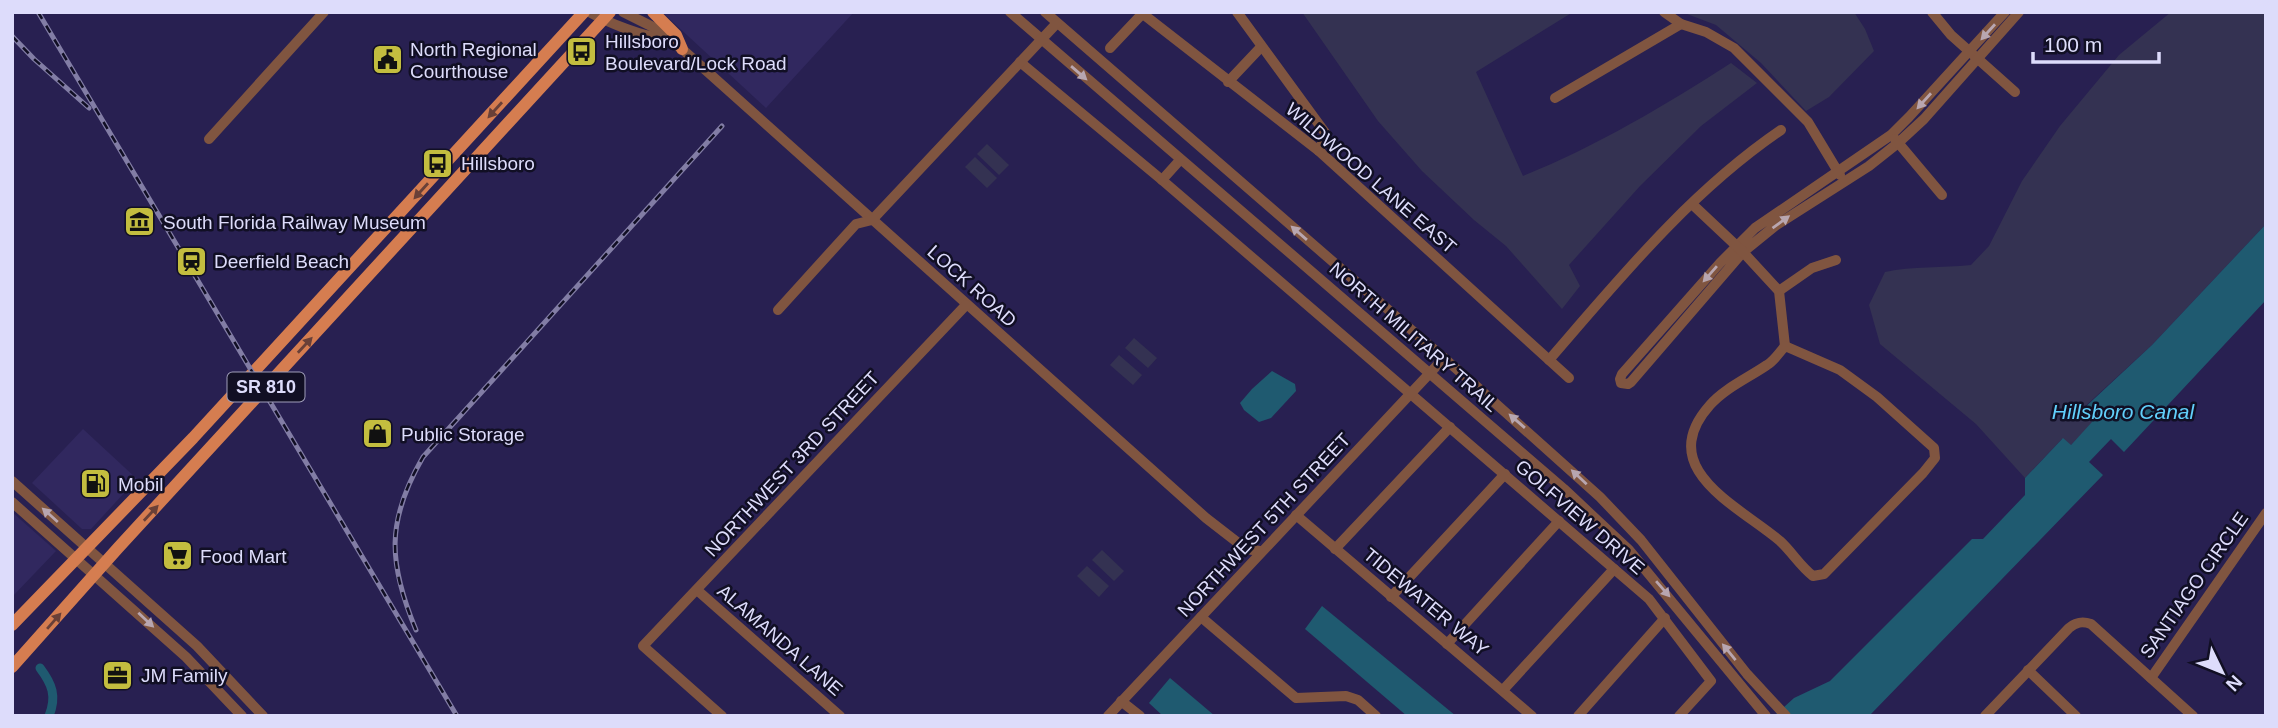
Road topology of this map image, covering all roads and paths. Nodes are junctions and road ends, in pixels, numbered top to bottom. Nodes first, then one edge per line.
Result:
1 (324, 12) edge
2 (583, 12) edge
3 (589, 12) edge
4 (623, 12) edge
5 (653, 12) edge
6 (1010, 12) edge
7 (1045, 12) edge
8 (1237, 12) edge
9 (1664, 12) edge
10 (1932, 12) edge
11 (2005, 12) edge
12 (2019, 12) edge
13 (1144, 13) edge
14 (607, 16) edge
15 (1056, 23) junction
16 (1681, 24) junction
17 (665, 37) junction
18 (1041, 40) junction
19 (1261, 47) junction
20 (1111, 48) dead end
21 (682, 49) junction
22 (1974, 54) junction
23 (1020, 62) junction
24 (1228, 82) junction
25 (2015, 92) dead end
26 (1555, 98) dead end
27 (1781, 130) dead end
28 (209, 139) dead end
29 (1894, 139) junction
30 (467, 141) junction
31 (1319, 151) junction
32 (1180, 160) junction
33 (1838, 171) junction
34 (461, 175) junction
35 (1162, 180) junction
36 (1844, 181) junction
37 (1942, 194) dead end
38 (1692, 204) junction
39 (872, 220) junction
40 (1739, 250) junction
41 (1836, 260) dead end
42 (349, 270) junction
43 (1779, 291) junction
44 (966, 305) junction
45 (339, 308) junction
46 (778, 310) dead end
47 (1785, 346) junction
48 (1444, 358) junction
49 (1549, 360) junction
50 (1430, 373) junction
51 (1569, 378) dead end
52 (1410, 395) junction
53 (1450, 427) junction
54 (1505, 474) junction
55 (12, 481) edge
56 (12, 502) edge
57 (2266, 513) edge
58 (1296, 515) junction
59 (1559, 521) junction
60 (88, 548) junction
61 (1335, 549) junction
62 (1260, 551) junction
63 (77, 559) junction
64 (105, 563) junction
65 (1614, 569) junction
66 (95, 574) junction
67 (696, 590) junction
68 (1391, 597) junction
69 (1201, 617) junction
70 (1665, 618) junction
71 (12, 625) edge
72 (1447, 645) junction
73 (12, 667) edge
74 (2028, 670) junction
75 (2151, 678) junction
76 (1504, 689) junction
77 (1121, 701) junction
78 (1766, 715) edge
79 (242, 716) edge
80 (263, 716) edge
81 (722, 716) edge
82 (840, 716) edge
83 (1108, 716) edge
84 (1140, 716) edge
85 (1376, 716) edge
86 (1532, 716) edge
87 (1578, 716) edge
88 (1679, 716) edge
89 (1786, 716) edge
90 (1985, 716) edge
91 (2076, 716) edge
92 (2193, 716) edge

1 - 28 street
2 -> 30 main road, SR 810
3 - 14 street, LOCK ROAD
4 - 17 street, LOCK ROAD
5 - 21 main road
6 - 18 street, NORTH MILITARY TRAIL
7 - 15 street, NORTH MILITARY TRAIL
8 - 19 street
9 - 16 street
10 - 22 street
11 -> 22 street
12 - 22 street
13 - 20 street
13 - 24 street, WILDWOOD LANE EAST
14 - 17 street, LOCK ROAD
14 - 34 main road, SR 810
15 - 18 street
48 -> 15 street, NORTH MILITARY TRAIL
16 - 26 street
16 - 33 street
17 - 21 street, LOCK ROAD
18 - 23 street
18 -> 32 street, NORTH MILITARY TRAIL
19 - 24 street
19 - 31 street
21 - 39 street, LOCK ROAD
22 - 25 street
22 - 29 street
23 - 35 street
23 - 39 street
24 - 31 street, WILDWOOD LANE EAST
27 - 38 street
29 - 33 street
29 - 36 street
29 - 37 street
30 - 34 main road
30 -> 42 main road, SR 810
31 - 49 street, WILDWOOD LANE EAST
32 - 35 street
32 - 50 street, NORTH MILITARY TRAIL
33 - 36 street
33 - 40 street
34 - 45 main road, SR 810
35 - 52 street
40 -> 36 street
38 - 40 street
38 - 49 street
39 - 44 street, LOCK ROAD
39 - 46 street
40 -> 40 street
40 - 43 street
41 - 43 street
42 - 45 main road
42 - 60 main road, SR 810
43 - 47 street
44 - 62 street, LOCK ROAD
44 - 67 street, NORTHWEST 3RD STREET
64 -> 45 main road, SR 810
47 - 47 street
48 - 50 street, NORTHWEST 5TH STREET
89 -> 48 street, NORTH MILITARY TRAIL
49 - 51 street, WILDWOOD LANE EAST
50 - 52 street, NORTHWEST 5TH STREET
50 -> 78 street, NORTH MILITARY TRAIL
52 - 53 street, GOLFVIEW DRIVE
52 - 58 street, NORTHWEST 5TH STREET
53 - 54 street, GOLFVIEW DRIVE
53 - 61 street
54 - 59 street, GOLFVIEW DRIVE
54 - 68 street
60 -> 55 street
56 - 63 street
57 - 75 street, SANTIAGO CIRCLE
58 - 61 street, TIDEWATER WAY
58 - 62 street, NORTHWEST 5TH STREET
59 - 65 street, GOLFVIEW DRIVE
59 - 72 street
60 - 63 main road, SR 810
60 - 64 street
61 - 68 street, TIDEWATER WAY
62 - 69 street, NORTHWEST 5TH STREET
63 - 66 street
63 - 71 main road, SR 810
64 - 66 main road, SR 810
64 - 80 street
65 - 70 street, GOLFVIEW DRIVE
65 - 76 street
73 -> 66 main road, SR 810
66 -> 79 street
67 - 81 street, NORTHWEST 3RD STREET
67 - 82 street, ALAMANDA LANE
68 - 72 street, TIDEWATER WAY
69 - 77 street, NORTHWEST 5TH STREET
69 - 85 street
70 - 87 street
70 - 88 street, GOLFVIEW DRIVE
72 - 76 street, TIDEWATER WAY
74 - 75 street
74 - 90 street
74 - 91 street
75 - 92 street
76 - 86 street, TIDEWATER WAY
77 - 83 street, NORTHWEST 5TH STREET
77 - 84 street

